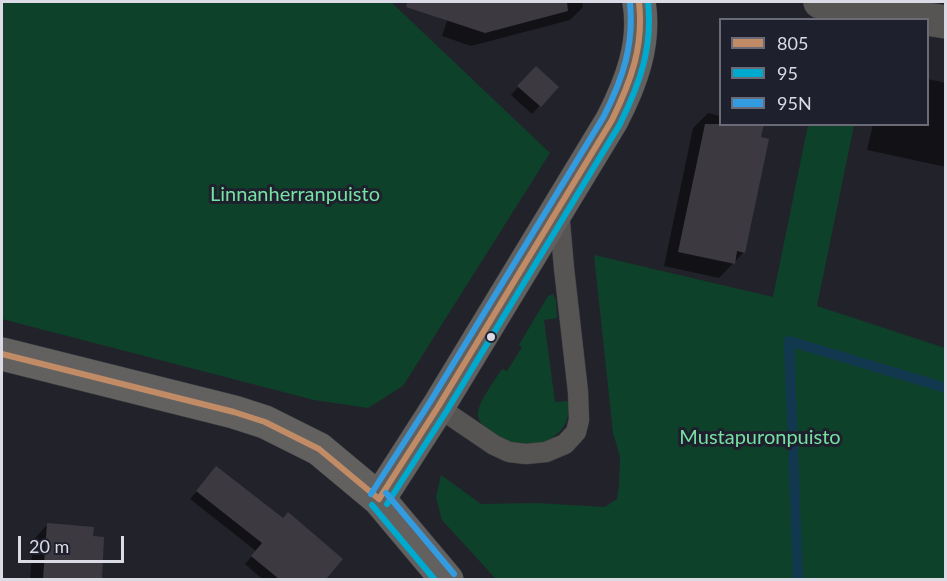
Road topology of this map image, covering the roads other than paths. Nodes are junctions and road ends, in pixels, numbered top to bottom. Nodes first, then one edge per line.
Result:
1 (639, 2) edge
2 (820, 2) edge
3 (920, 18) edge
4 (929, 19) edge
5 (945, 22) edge
6 (558, 207) junction
7 (2, 354) edge
8 (438, 407) junction
9 (379, 499) junction
10 (447, 579) edge

1 - 6 street
2 - 3 street
4 - 5 street
6 - 8 street
6 - 8 lane
7 - 9 street
8 - 9 street
9 - 10 street

